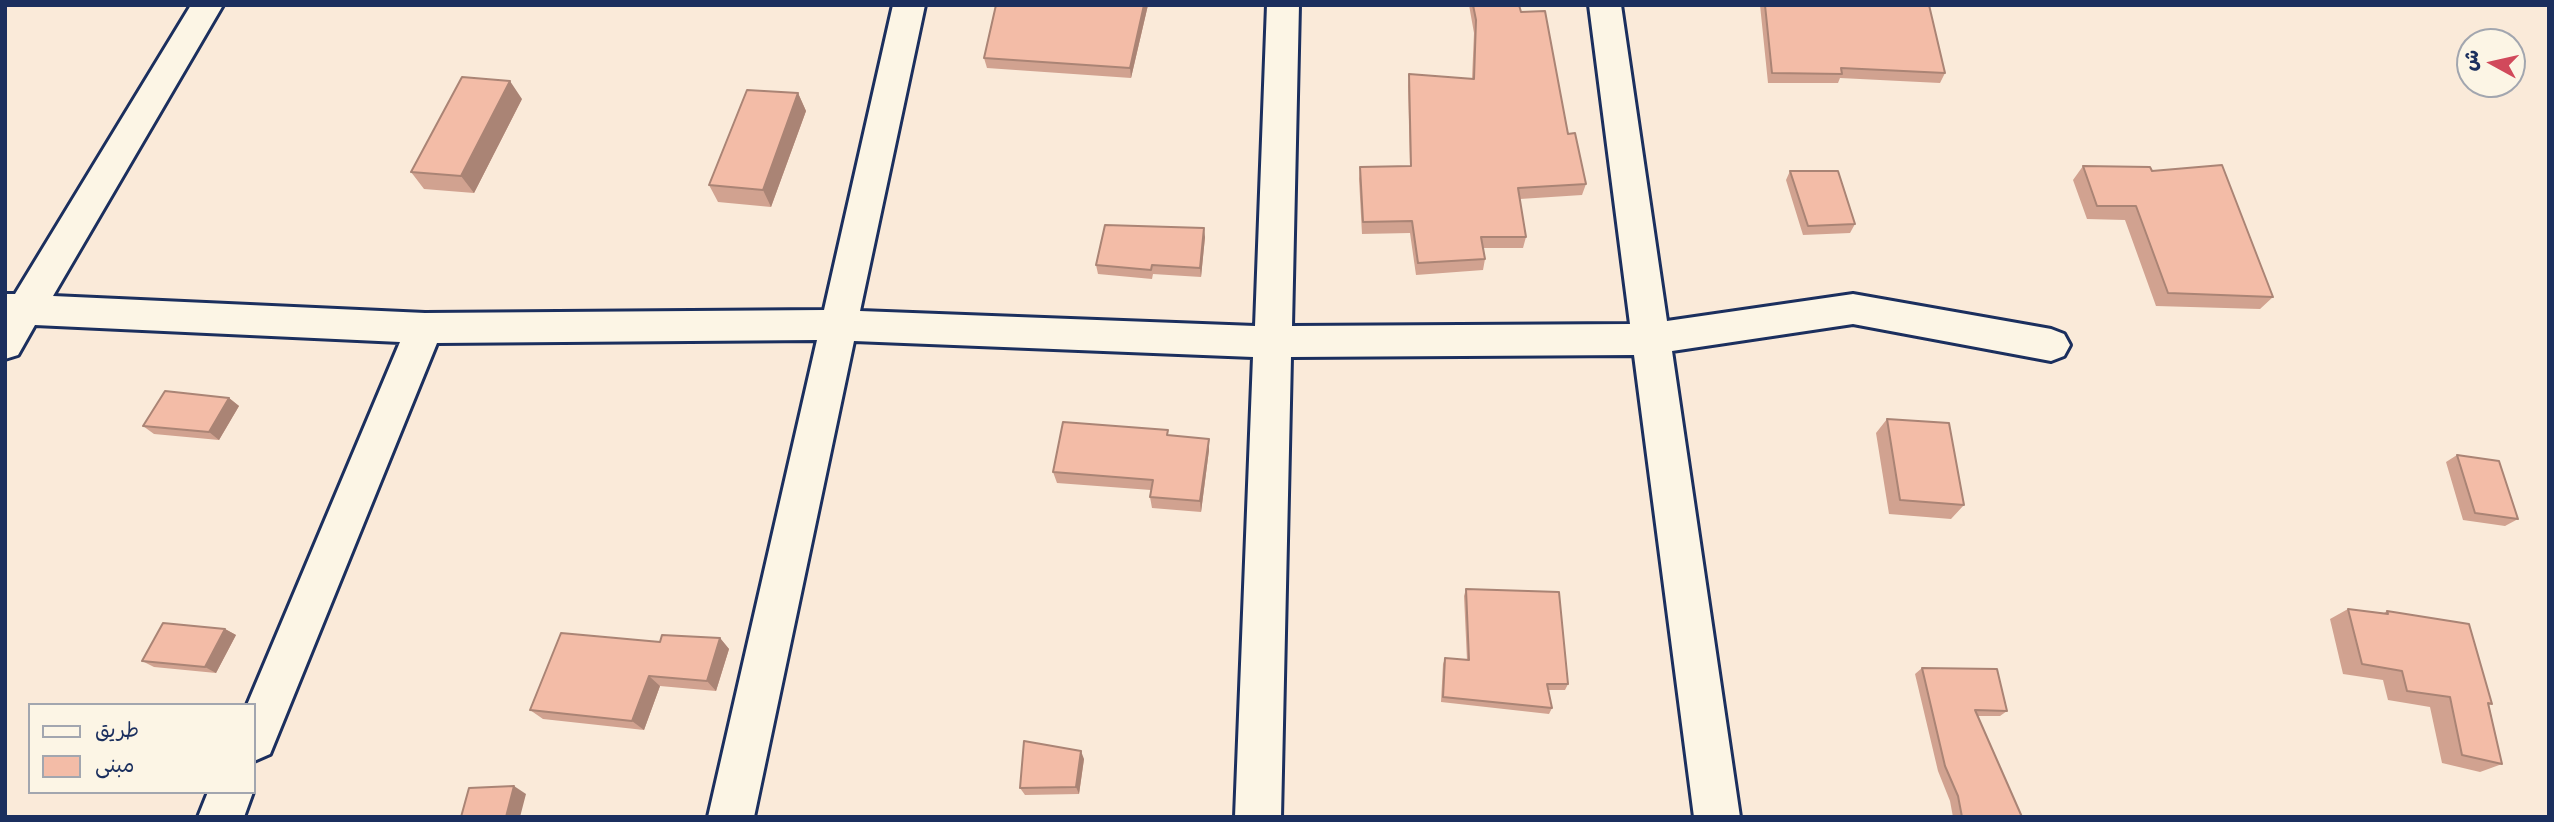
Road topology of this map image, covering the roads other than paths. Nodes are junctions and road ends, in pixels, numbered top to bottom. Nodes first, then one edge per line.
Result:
1 (207, 5) edge
2 (909, 5) edge
3 (1283, 5) edge
4 (1605, 5) edge
5 (15, 310) edge
6 (840, 325) junction
7 (425, 328) junction
8 (1651, 339) junction
9 (1272, 342) junction
10 (5, 344) edge
11 (2051, 345) dead end
12 (256, 733) edge
13 (230, 794) edge
14 (221, 817) edge
15 (731, 817) edge
16 (1258, 817) edge
17 (1717, 817) edge

1 - 5 street
2 - 6 street
3 - 9 street
4 - 8 street
5 - 7 street
5 - 10 street
6 - 7 street
6 - 9 street
6 - 15 street
7 - 12 street
8 - 9 street
8 - 11 street
8 - 17 street
9 - 16 street
13 - 14 street

